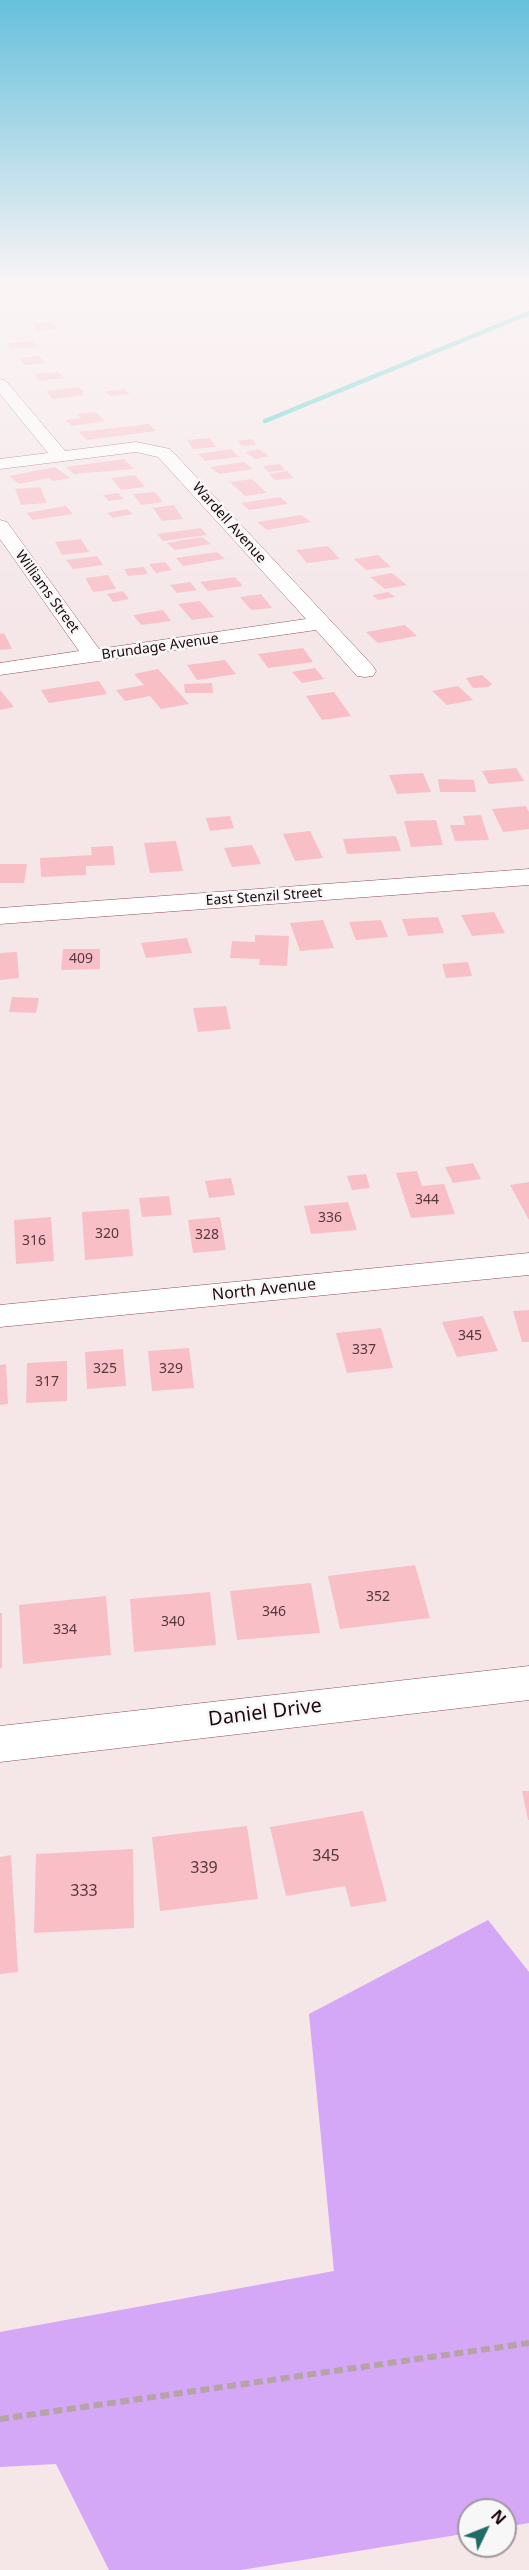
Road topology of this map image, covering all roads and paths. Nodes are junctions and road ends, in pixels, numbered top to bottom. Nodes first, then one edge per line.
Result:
1 (16, 403) edge
2 (59, 455) junction
3 (0, 464) edge
4 (0, 526) edge
5 (320, 624) junction
6 (94, 657) junction
7 (0, 669) edge
8 (365, 671) dead end
9 (529, 877) edge
10 (0, 916) edge
11 (529, 1264) edge
12 (0, 1316) edge
13 (529, 1683) edge
14 (0, 1744) edge
15 (529, 2343) edge
16 (0, 2419) edge

1 - 2 street
2 - 3 street
2 - 5 street, Wardell Avenue
4 - 6 street, Williams Street
5 - 6 street, Brundage Avenue
5 - 8 street, Wardell Avenue
6 - 7 street, Brundage Avenue
9 - 10 street, East Stenzil Street
11 - 12 street, North Avenue
13 - 14 street, Daniel Drive
15 - 16 path

